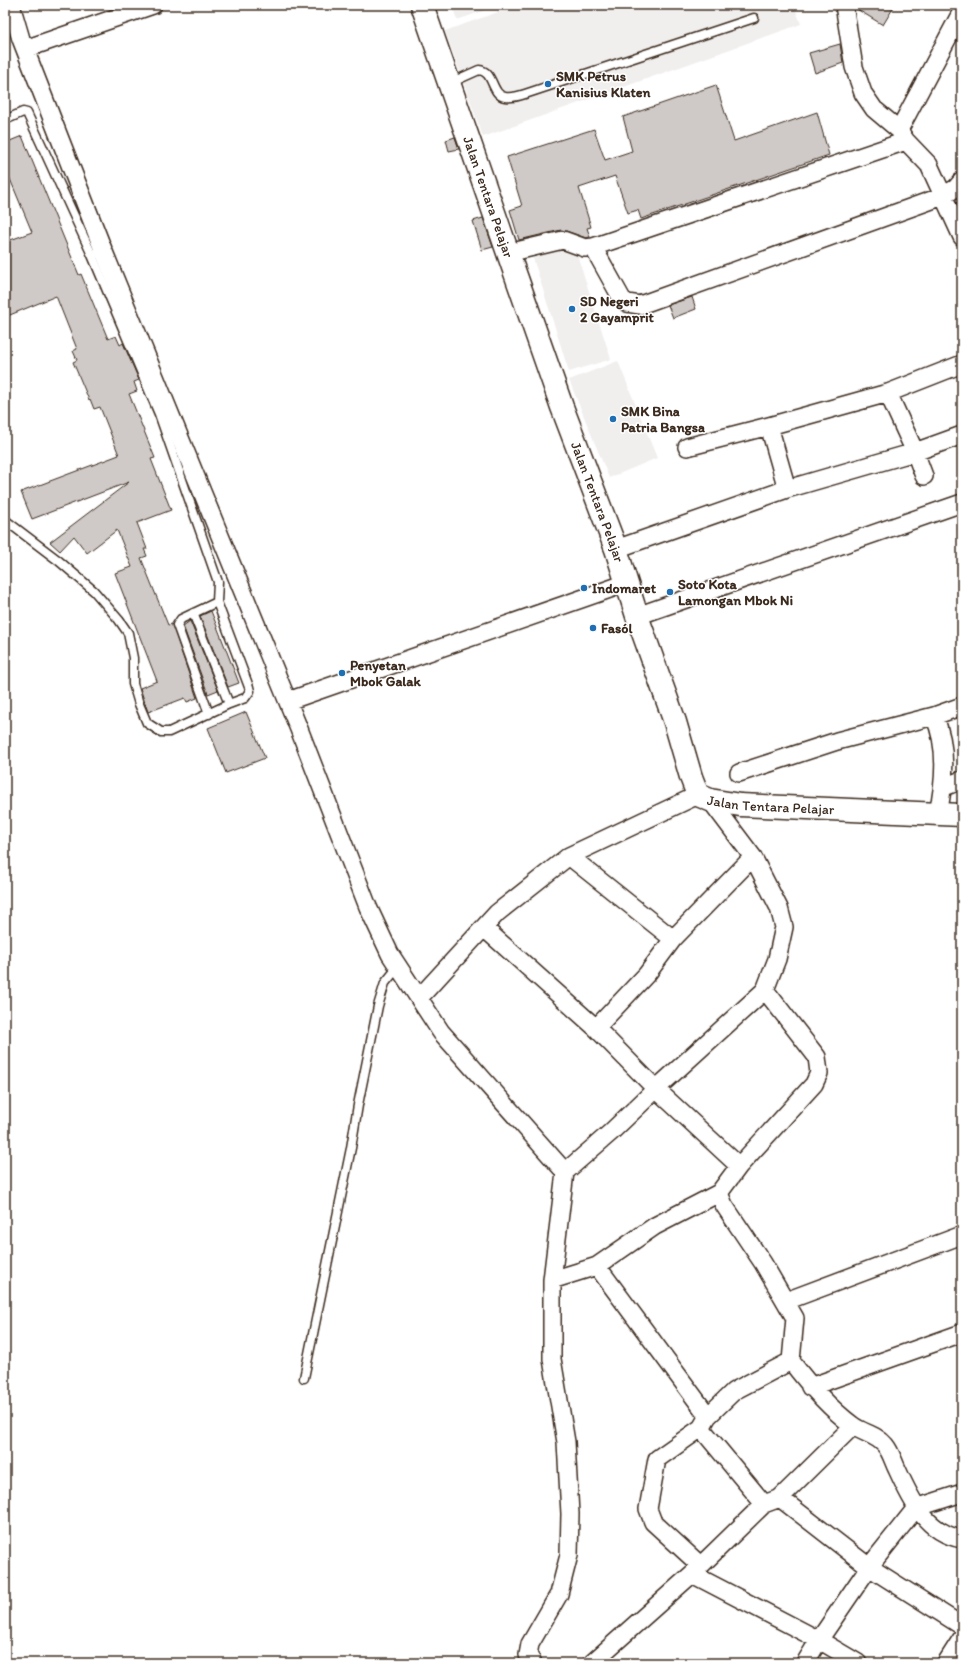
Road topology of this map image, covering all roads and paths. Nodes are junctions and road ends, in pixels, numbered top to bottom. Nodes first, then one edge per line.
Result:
1 (11, 5) edge
2 (153, 5) edge
3 (422, 5) edge
4 (844, 5) edge
5 (962, 11) edge
6 (754, 18) dead end
7 (25, 49) junction
8 (449, 84) junction
9 (5, 120) edge
10 (903, 136) junction
11 (962, 181) edge
12 (942, 196) junction
13 (962, 237) edge
14 (593, 247) junction
15 (98, 253) junction
16 (508, 253) junction
17 (962, 364) edge
18 (888, 393) junction
19 (769, 426) junction
20 (962, 435) edge
21 (687, 447) dead end
22 (916, 452) junction
23 (924, 476) dead end
24 (787, 489) junction
25 (962, 502) edge
26 (5, 520) edge
27 (616, 549) junction
28 (627, 582) junction
29 (217, 602) junction
30 (193, 613) junction
31 (637, 616) junction
32 (288, 700) junction
33 (230, 704) junction
34 (962, 706) edge
35 (209, 714) junction
36 (934, 716) junction
37 (739, 774) dead end
38 (962, 780) edge
39 (944, 786) junction
40 (704, 797) junction
41 (938, 813) junction
42 (962, 815) edge
43 (569, 856) junction
44 (752, 857) junction
45 (484, 928) junction
46 (673, 939) junction
47 (398, 967) junction
48 (764, 990) junction
49 (419, 998) junction
50 (596, 1028) junction
51 (656, 1089) junction
52 (739, 1166) junction
53 (565, 1172) junction
54 (718, 1193) junction
55 (962, 1235) edge
56 (597, 1266) junction
57 (552, 1280) junction
58 (786, 1301) junction
59 (962, 1333) edge
60 (791, 1361) junction
61 (304, 1378) dead end
62 (810, 1387) junction
63 (705, 1422) junction
64 (853, 1426) junction
65 (962, 1493) edge
66 (772, 1501) junction
67 (916, 1508) junction
68 (962, 1539) edge
69 (869, 1568) junction
70 (696, 1570) junction
71 (962, 1626) edge
72 (962, 1638) edge
73 (819, 1640) junction
74 (533, 1663) edge
75 (592, 1663) edge
76 (805, 1663) edge
77 (858, 1663) edge
78 (946, 1663) edge

1 - 7 street
2 - 7 street
3 - 8 main road, Jalan Tentara Pelajar
4 - 10 street
5 - 10 street
6 - 8 lane
7 - 15 street
8 - 16 main road, Jalan Tentara Pelajar
9 - 15 lane
10 - 12 street
10 - 14 street
11 - 12 street
12 - 13 street
12 - 14 street
14 - 16 street
15 - 29 lane
15 - 32 street
16 - 27 main road, Jalan Tentara Pelajar
17 - 18 street
18 - 19 street
18 - 22 street
19 - 21 street
19 - 24 street
20 - 22 street
22 - 23 street
22 - 24 street
24 - 27 street
25 - 31 street
26 - 35 lane
27 - 28 main road, Jalan Tentara Pelajar
28 - 31 main road, Jalan Tentara Pelajar
28 - 32 street
29 - 30 lane
29 - 33 lane
30 - 33 lane
30 - 35 lane
31 - 40 main road, Jalan Tentara Pelajar
32 - 47 street
33 - 35 lane
34 - 36 street
36 - 37 street
36 - 39 street
38 - 39 street
39 - 41 street
40 - 41 main road, Jalan Tentara Pelajar
40 - 43 street
40 - 44 street
41 - 42 main road, Jalan Tentara Pelajar
43 - 45 street
43 - 46 street
44 - 46 street
44 - 48 street
45 - 49 street
45 - 50 street
46 - 50 street
47 - 49 street
47 - 61 lane
48 - 51 street
48 - 52 street
49 - 53 street
50 - 51 street
51 - 52 street
51 - 53 street
52 - 54 street
53 - 57 street
54 - 56 street
54 - 58 street
55 - 58 street
56 - 57 street
56 - 63 street
57 - 74 street
58 - 60 street
59 - 62 street
60 - 62 street
60 - 63 street
62 - 64 street
63 - 66 street
63 - 70 street
64 - 66 street
64 - 67 street
65 - 67 street
66 - 69 street
66 - 70 street
67 - 68 street
67 - 69 street
69 - 71 street
69 - 73 street
70 - 73 street
70 - 75 street
72 - 78 street
73 - 76 street
73 - 77 street

